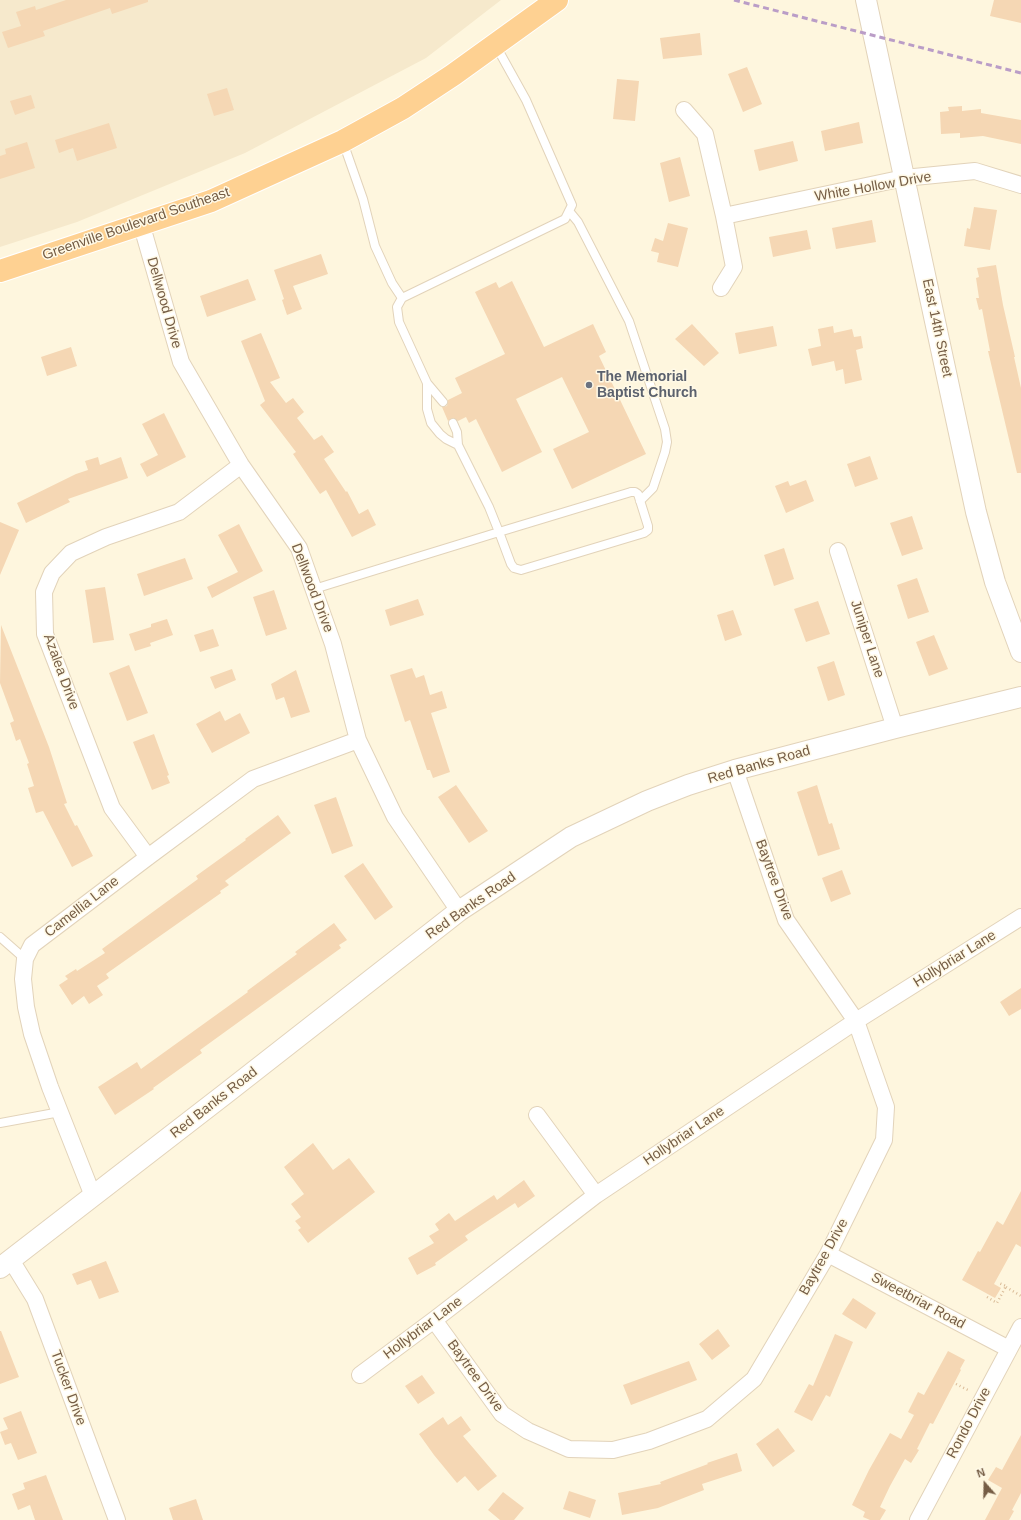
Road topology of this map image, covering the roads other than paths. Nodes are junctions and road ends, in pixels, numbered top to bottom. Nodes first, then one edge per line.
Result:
1 (557, 0) edge
2 (866, 0) edge
3 (495, 46) junction
4 (684, 110) dead end
5 (343, 141) junction
6 (904, 178) junction
7 (1021, 185) edge
8 (569, 211) junction
9 (724, 216) junction
10 (141, 223) junction
11 (0, 271) edge
12 (722, 288) dead end
13 (402, 298) junction
14 (428, 383) junction
15 (443, 402) dead end
16 (453, 423) dead end
17 (458, 445) junction
18 (241, 465) junction
19 (640, 501) junction
20 (499, 532) junction
21 (838, 551) dead end
22 (314, 589) junction
23 (1021, 652) edge
24 (1021, 697) edge
25 (895, 728) junction
26 (358, 740) junction
27 (735, 770) junction
28 (148, 857) junction
29 (459, 911) junction
30 (1021, 917) edge
31 (0, 937) edge
32 (25, 959) junction
33 (856, 1021) junction
34 (60, 1112) junction
35 (537, 1115) dead end
36 (0, 1124) edge
37 (596, 1195) junction
38 (93, 1196) junction
39 (828, 1254) junction
40 (5, 1264) edge
41 (434, 1320) junction
42 (1021, 1327) edge
43 (1009, 1349) junction
44 (360, 1375) dead end
45 (117, 1520) edge
46 (918, 1520) edge

1 - 3 highway, Greenville Boulevard Southeast
2 - 6 street, East 14th Street
3 - 5 highway, Greenville Boulevard Southeast
3 - 8 lane
4 - 9 street
5 - 10 highway, Greenville Boulevard Southeast
5 - 13 lane
6 - 7 street, White Hollow Drive
6 - 9 street, White Hollow Drive
6 - 23 street, East 14th Street
8 - 13 lane
8 - 19 lane
9 - 12 street
10 - 11 highway, Greenville Boulevard Southeast
10 - 18 street, Dellwood Drive
13 - 14 lane
14 - 15 lane
14 - 17 lane
16 - 17 lane
17 - 20 lane
18 - 22 street, Dellwood Drive
18 - 28 street, Azalea Drive
19 - 20 lane
19 - 20 lane
20 - 22 lane
21 - 25 street, Juniper Lane
22 - 26 street, Dellwood Drive
24 - 25 street, Red Banks Road
25 - 27 street, Red Banks Road
26 - 28 street, Camellia Lane
26 - 29 street, Dellwood Drive
27 - 29 street, Red Banks Road
27 - 33 street, Baytree Drive
28 - 32 street, Camellia Lane
29 - 38 street, Red Banks Road
30 - 33 street, Hollybriar Lane
31 - 32 lane
32 - 34 street, Camellia Lane
33 - 37 street, Hollybriar Lane
33 - 39 street, Baytree Drive
34 - 36 lane
34 - 38 street, Camellia Lane
35 - 37 street
37 - 41 street, Hollybriar Lane
38 - 40 street, Red Banks Road
39 - 41 street, Baytree Drive
39 - 43 street, Sweetbriar Road
40 - 45 street, Tucker Drive
41 - 44 street, Hollybriar Lane
42 - 43 street, Rondo Drive
43 - 46 street, Rondo Drive

